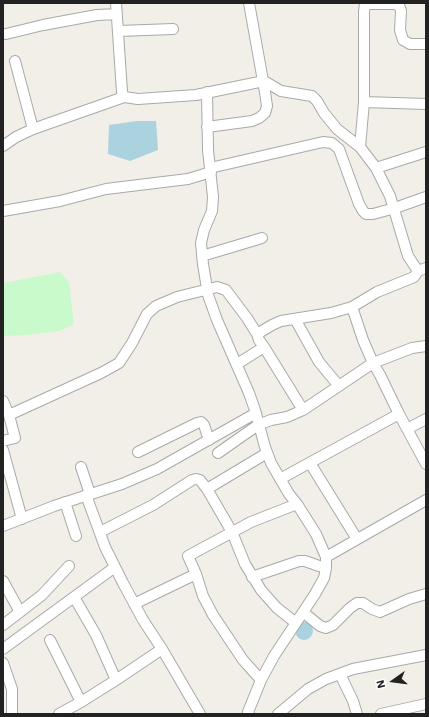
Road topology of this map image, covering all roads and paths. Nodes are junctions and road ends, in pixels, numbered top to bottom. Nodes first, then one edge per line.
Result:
1 (116, 3) edge
2 (249, 3) edge
3 (365, 3) edge
4 (117, 14) junction
5 (173, 29) dead end
6 (119, 31) junction
7 (6, 34) dead end
8 (426, 44) edge
9 (15, 61) dead end
10 (264, 81) junction
11 (207, 92) junction
12 (124, 97) junction
13 (364, 102) junction
14 (426, 104) edge
15 (207, 127) junction
16 (33, 129) junction
17 (3, 146) edge
18 (360, 147) junction
19 (426, 152) edge
20 (376, 168) junction
21 (210, 170) junction
22 (426, 197) edge
23 (395, 208) junction
24 (3, 211) edge
25 (262, 238) dead end
26 (202, 256) junction
27 (422, 270) edge
28 (207, 290) junction
29 (352, 306) junction
30 (295, 319) junction
31 (257, 334) junction
32 (426, 346) edge
33 (264, 347) junction
34 (372, 362) junction
35 (237, 364) junction
36 (339, 386) junction
37 (3, 401) edge
38 (303, 410) junction
39 (256, 413) junction
40 (399, 414) junction
41 (9, 416) junction
42 (426, 419) edge
43 (258, 425) junction
44 (407, 429) junction
45 (209, 440) junction
46 (3, 441) edge
47 (3, 450) edge
48 (138, 452) dead end
49 (267, 453) junction
50 (218, 454) dead end
51 (310, 462) junction
52 (426, 464) edge
53 (81, 467) dead end
54 (280, 479) junction
55 (207, 489) junction
56 (88, 494) junction
57 (426, 500) edge
58 (65, 502) junction
59 (297, 504) junction
60 (22, 519) junction
61 (3, 526) edge
62 (100, 532) junction
63 (232, 532) junction
64 (76, 536) dead end
65 (357, 539) junction
66 (326, 562) junction
67 (69, 566) dead end
68 (115, 567) junction
69 (196, 574) junction
70 (252, 577) junction
71 (3, 581) edge
72 (426, 594) edge
73 (74, 598) junction
74 (134, 604) junction
75 (20, 612) junction
76 (303, 612) junction
77 (296, 623) junction
78 (3, 625) edge
79 (50, 640) dead end
80 (3, 648) edge
81 (162, 649) junction
82 (426, 655) edge
83 (3, 663) edge
84 (340, 674) junction
85 (116, 680) junction
86 (261, 680) junction
87 (6, 682) edge
88 (82, 702) junction
89 (426, 704) edge
90 (12, 714) edge
91 (59, 714) edge
92 (200, 714) edge
93 (249, 714) edge
94 (278, 714) edge
95 (357, 714) edge
96 (381, 714) edge

1 - 4 street
2 - 10 street
3 - 8 street
3 - 13 street
4 - 6 street
4 - 7 street
5 - 6 street
6 - 12 street
9 - 16 street
10 - 11 street
10 - 15 street
10 - 18 street
11 - 12 street
11 - 15 street
12 - 16 street
13 - 14 street
13 - 18 street
15 - 21 street
16 - 17 street
18 - 20 street
19 - 20 street
20 - 23 street
21 - 23 street
21 - 24 street
21 - 26 street
22 - 23 street
23 - 27 street
25 - 26 street
26 - 28 street
27 - 29 street
28 - 31 street
28 - 35 street
28 - 41 street
29 - 30 street
29 - 34 street
30 - 31 street
30 - 36 street
31 - 33 street
32 - 34 street
33 - 35 street
33 - 38 street
34 - 36 street
34 - 40 street
35 - 39 street
36 - 38 street
37 - 41 street
38 - 43 street
39 - 43 street
39 - 45 street
40 - 44 street
40 - 51 street
41 - 46 street
42 - 44 street
43 - 49 street
43 - 50 street
44 - 52 street
45 - 48 street
45 - 56 street
47 - 60 street
49 - 54 street
49 - 55 street
51 - 54 street
51 - 65 street
53 - 56 street
54 - 59 street
55 - 62 street
55 - 63 street
56 - 58 street
56 - 62 street
57 - 65 street
58 - 60 street
58 - 64 street
59 - 63 street
59 - 66 street
60 - 61 street
62 - 68 street
63 - 69 street
63 - 70 street
65 - 66 street
66 - 70 street
66 - 76 street
67 - 75 street
68 - 73 street
68 - 74 street
69 - 74 street
69 - 86 street
70 - 77 street
71 - 75 street
72 - 76 street
73 - 80 street
73 - 85 street
74 - 81 street
75 - 78 street
76 - 77 street
77 - 86 street
79 - 88 street
81 - 85 street
81 - 92 street
82 - 84 street
83 - 87 street
84 - 94 street
84 - 95 street
85 - 88 street
86 - 93 street
87 - 90 street
88 - 91 street
89 - 96 street

